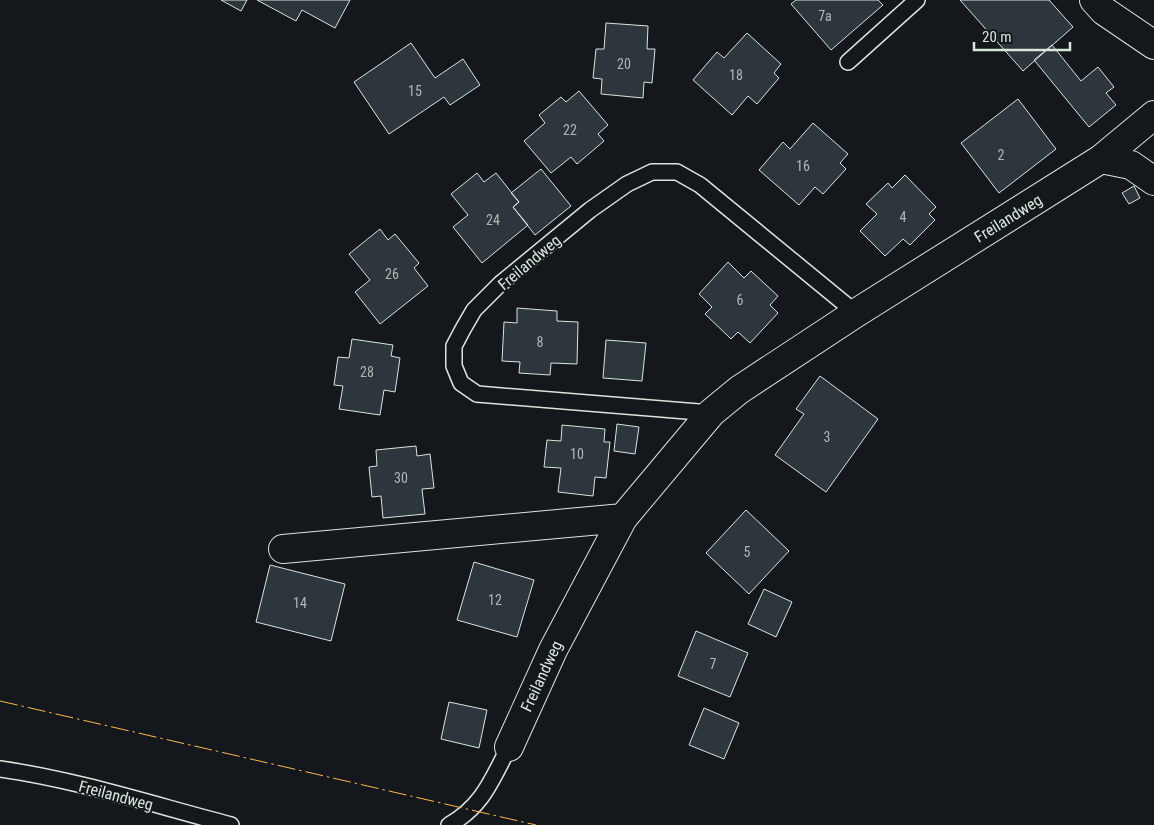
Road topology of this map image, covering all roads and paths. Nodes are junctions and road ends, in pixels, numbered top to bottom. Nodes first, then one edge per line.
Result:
1 (917, 0) edge
2 (1094, 0) edge
3 (1154, 45) edge
4 (848, 62) dead end
5 (1154, 115) edge
6 (1101, 159) junction
7 (1154, 181) edge
8 (856, 313) junction
9 (711, 413) junction
10 (623, 518) junction
11 (283, 549) dead end
12 (509, 747) joint
13 (0, 769) edge
14 (231, 825) edge
15 (449, 825) edge

1 - 4 lane
2 - 3 street
5 - 6 street, Freilandweg
6 - 7 street
6 - 8 street, Freilandweg
8 - 9 street, Freilandweg
8 - 9 lane, Freilandweg
9 - 10 street, Freilandweg
10 - 11 street
10 - 12 street, Freilandweg
12 - 15 lane, Freilandweg
13 - 14 lane, Freilandweg

